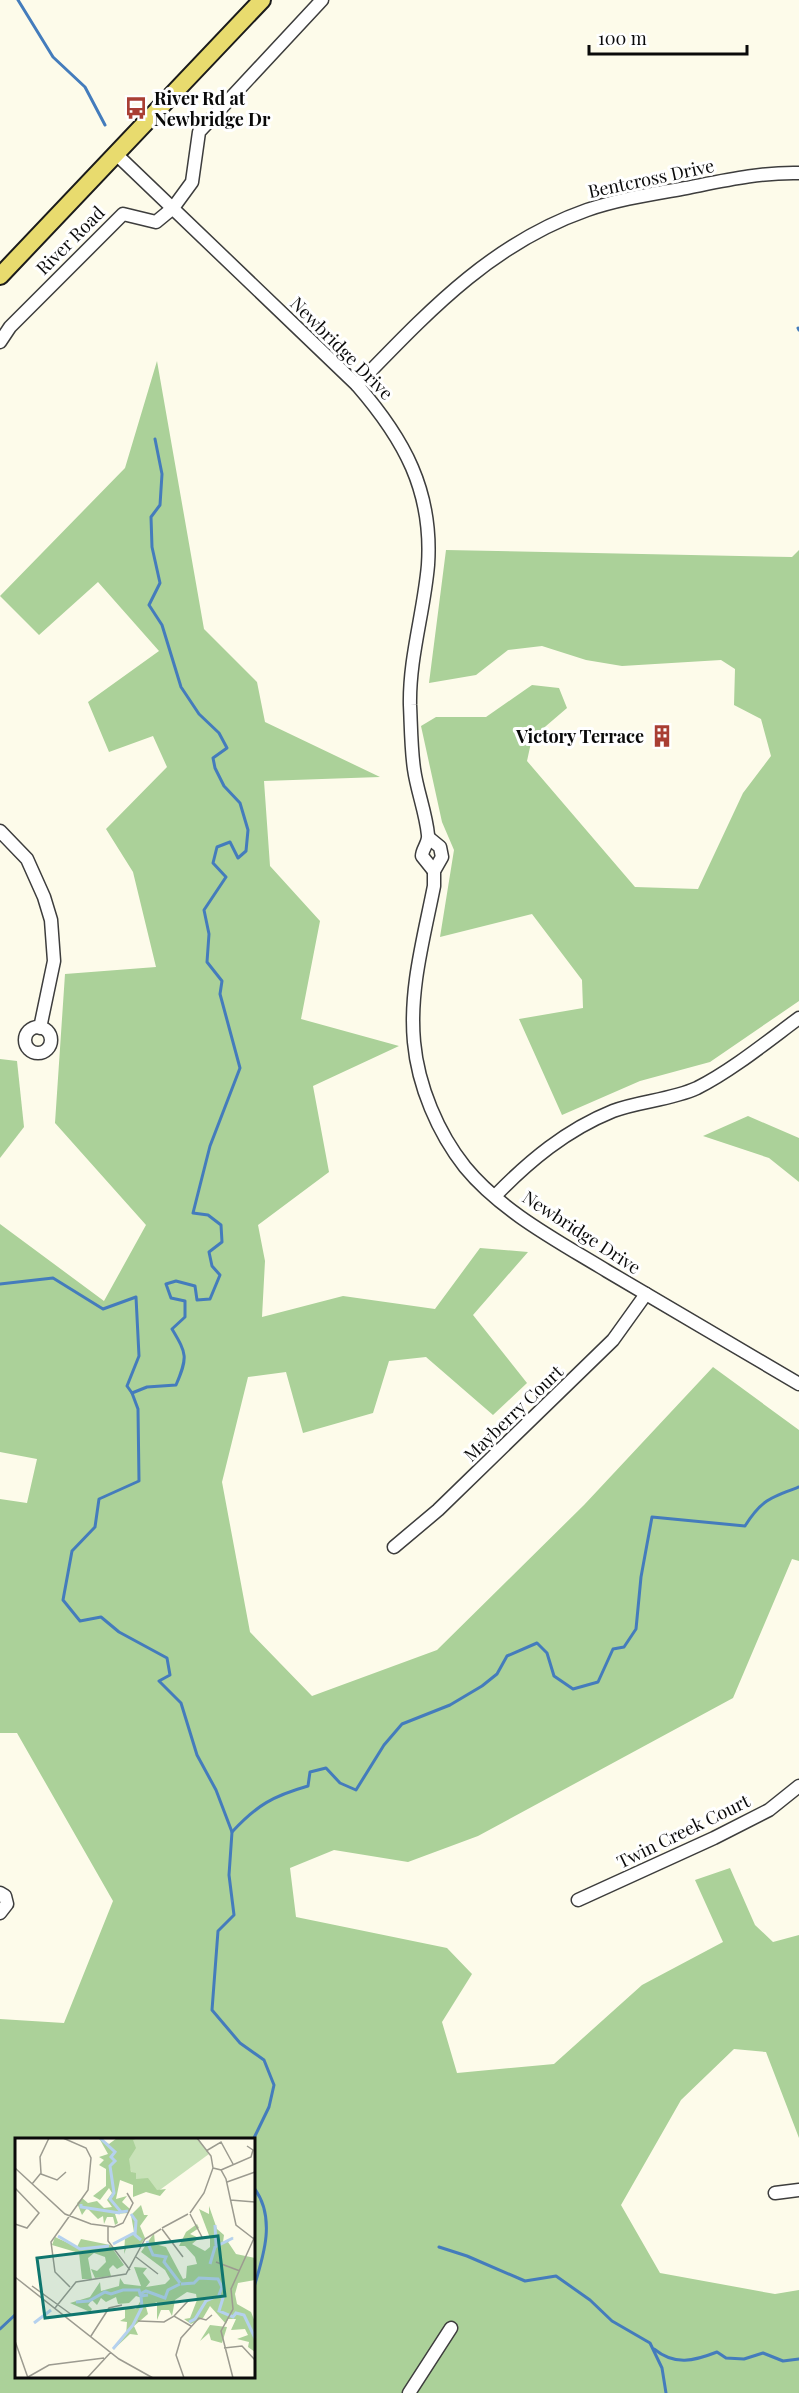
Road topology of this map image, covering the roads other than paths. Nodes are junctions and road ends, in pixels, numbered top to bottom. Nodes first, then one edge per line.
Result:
1 (262, 0) edge
2 (322, 0) edge
3 (116, 154) junction
4 (799, 173) edge
5 (173, 208) junction
6 (0, 276) edge
7 (0, 342) edge
8 (357, 385) junction
9 (0, 831) edge
10 (799, 1018) edge
11 (40, 1028) dead end
12 (495, 1196) junction
13 (646, 1294) junction
14 (799, 1384) edge
15 (394, 1547) dead end
16 (799, 1786) edge
17 (0, 1893) edge
18 (578, 1900) dead end
19 (0, 1913) edge
20 (799, 2190) edge
21 (775, 2193) dead end
22 (451, 2328) dead end
23 (409, 2393) edge

1 - 3 main road, River Road
2 - 5 street, River Road
3 - 5 street, Newbridge Drive
3 - 6 main road, River Road
4 - 8 street, Bentcross Drive
5 - 7 street, River Road
5 - 8 street, Newbridge Drive
8 - 12 street, Newbridge Drive
9 - 11 street
10 - 12 street
12 - 13 street, Newbridge Drive
13 - 14 street, Newbridge Drive
13 - 15 street, Mayberry Court
16 - 18 street, Twin Creek Court
17 - 19 street
20 - 21 street
22 - 23 street

